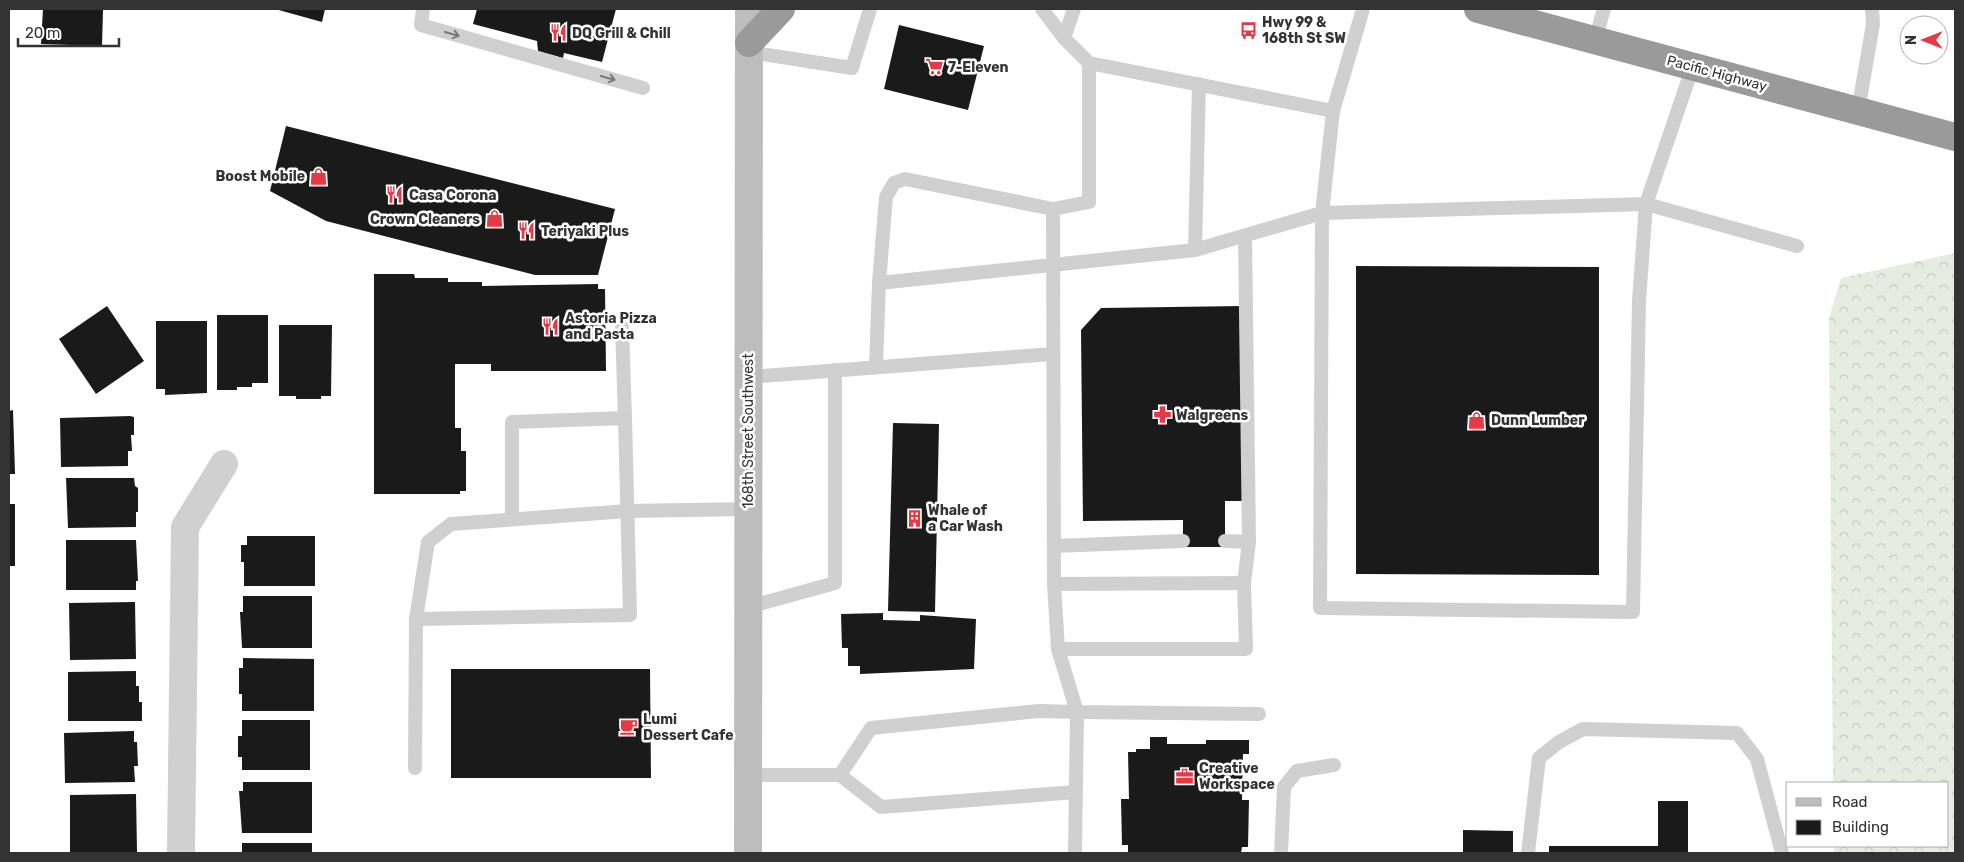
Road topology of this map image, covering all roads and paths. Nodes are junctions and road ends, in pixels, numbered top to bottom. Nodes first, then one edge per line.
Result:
1 (423, 9) edge
2 (749, 9) edge
3 (781, 9) edge
4 (870, 9) edge
5 (1042, 9) edge
6 (1074, 9) edge
7 (1363, 9) edge
8 (1604, 9) edge
9 (1872, 9) edge
10 (1489, 10) edge
11 (1064, 38) junction
12 (1595, 40) junction
13 (749, 47) junction
14 (1089, 62) junction
15 (1693, 66) junction
16 (1199, 84) junction
17 (643, 88) dead end
18 (1332, 111) junction
19 (1858, 111) junction
20 (1955, 137) edge
21 (1646, 204) junction
22 (1053, 209) junction
23 (1322, 213) junction
24 (1245, 236) junction
25 (1797, 246) dead end
26 (1196, 250) junction
27 (1052, 266) junction
28 (879, 283) junction
29 (622, 326) dead end
30 (1053, 354) junction
31 (876, 367) junction
32 (835, 370) junction
33 (748, 377) junction
34 (625, 418) junction
35 (224, 464) dead end
36 (748, 509) junction
37 (628, 511) junction
38 (512, 518) junction
39 (1183, 541) dead end
40 (1225, 541) dead end
41 (1249, 542) junction
42 (1054, 546) junction
43 (1244, 583) junction
44 (1054, 584) junction
45 (748, 607) junction
46 (416, 619) junction
47 (1058, 649) junction
48 (1077, 712) junction
49 (1259, 714) dead end
50 (1334, 765) dead end
51 (415, 768) dead end
52 (748, 775) junction
53 (840, 775) junction
54 (1076, 792) junction
55 (181, 853) edge
56 (748, 853) edge
57 (1075, 853) edge
58 (1281, 853) edge
59 (1528, 853) edge
60 (1782, 853) edge

1 -> 17 lane
2 - 13 main road, 168th Street Southwest
3 - 13 highway
4 - 13 lane
5 - 11 lane
6 - 11 lane
7 - 18 lane
8 - 12 lane
9 - 19 lane
10 - 12 highway, Pacific Highway
11 - 14 lane
12 - 15 highway, Pacific Highway
13 - 33 main road, 168th Street Southwest
14 - 16 lane
14 - 22 lane
15 - 19 highway, Pacific Highway
15 - 21 lane
16 - 18 lane
16 - 26 lane
18 - 23 lane
19 - 20 highway, Pacific Highway
21 - 23 lane
21 - 23 lane
21 - 25 lane
22 - 27 lane
22 - 28 lane
23 - 24 lane
24 - 26 lane
24 - 41 lane
26 - 27 lane
27 - 28 lane
27 - 30 lane
28 - 31 lane
29 - 34 lane
30 - 31 lane
30 - 42 lane
31 - 32 lane
32 - 33 lane
32 - 45 lane
33 - 36 main road, 168th Street Southwest
34 - 37 lane
34 - 38 lane
35 - 55 street
36 - 37 lane
36 - 45 main road, 168th Street Southwest
37 - 38 lane
37 - 46 lane
38 - 46 lane
39 - 42 lane
40 - 41 lane
41 - 43 lane
42 - 44 lane
43 - 44 lane
43 - 47 lane
44 - 47 lane
45 - 52 main road, 168th Street Southwest
46 - 51 lane
47 - 48 lane
48 - 49 lane
48 - 53 lane
48 - 54 lane
50 - 58 lane
52 - 53 lane
52 - 56 main road, 168th Street Southwest
53 - 54 lane
54 - 57 lane
59 - 60 lane

